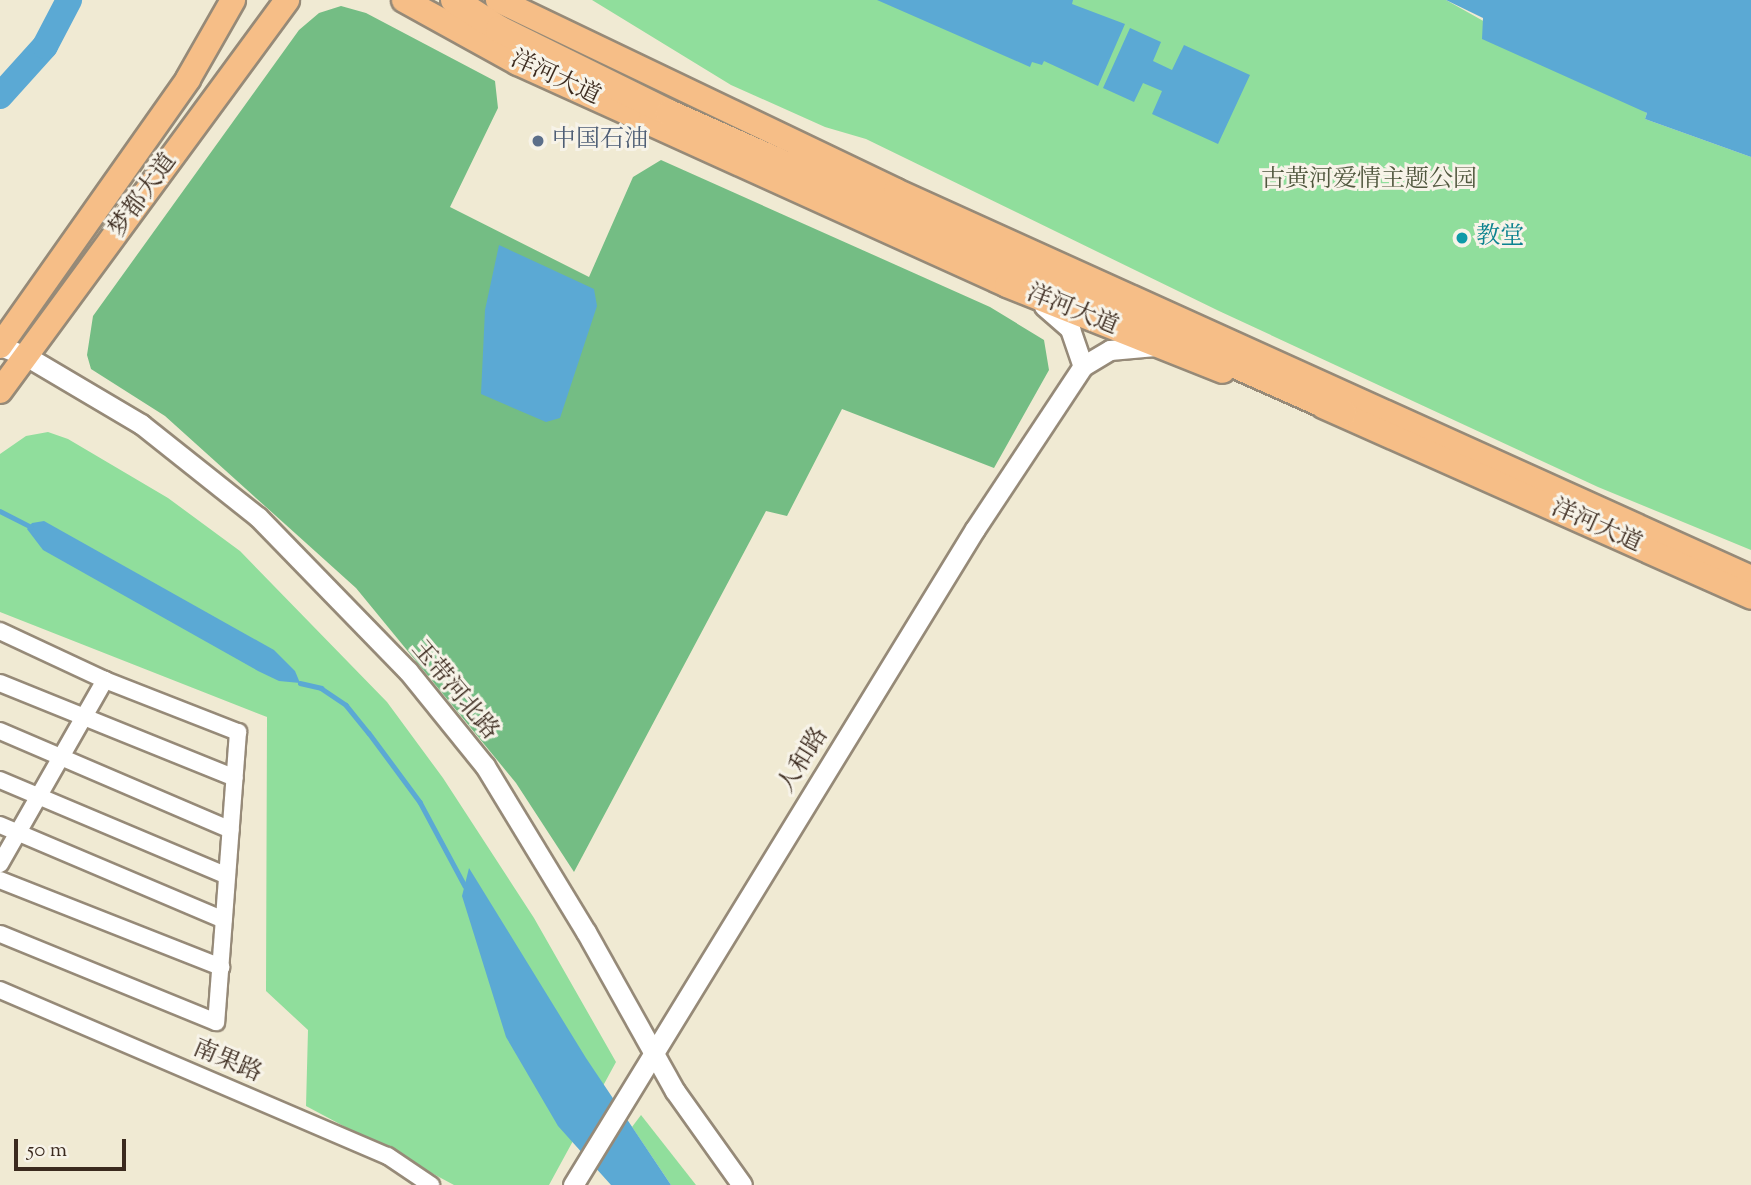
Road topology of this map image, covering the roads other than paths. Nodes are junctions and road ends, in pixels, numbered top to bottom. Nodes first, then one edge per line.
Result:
1 (233, 0) edge
2 (287, 0) edge
3 (303, 0) edge
4 (404, 0) edge
5 (454, 0) edge
6 (498, 0) edge
7 (513, 6) edge
8 (252, 48) junction
9 (1020, 290) junction
10 (1164, 341) junction
11 (0, 346) edge
12 (26, 356) junction
13 (1083, 366) junction
14 (0, 391) edge
15 (1343, 413) joint
16 (1751, 578) edge
17 (1751, 597) edge
18 (0, 631) edge
19 (104, 680) junction
20 (0, 683) edge
21 (83, 718) junction
22 (0, 731) edge
23 (61, 756) junction
24 (235, 778) junction
25 (0, 780) edge
26 (38, 797) junction
27 (0, 825) edge
28 (231, 830) junction
29 (18, 832) junction
30 (0, 864) edge
31 (228, 876) junction
32 (0, 880) edge
33 (224, 920) junction
34 (0, 934) edge
35 (221, 967) junction
36 (0, 990) edge
37 (654, 1053) junction
38 (431, 1185) edge
39 (573, 1185) edge
40 (742, 1185) edge

1 - 11 main road, 梦都大道
2 - 8 main road, 梦都大道
3 - 8 main road
4 - 9 main road, 洋河大道
5 - 10 highway
6 - 7 main road, 洋河大道
7 - 16 main road, 洋河大道
8 - 12 main road, 梦都大道
9 - 10 main road, 洋河大道
9 - 13 street
10 - 13 street
10 - 15 highway
11 - 12 street, 玉带河北路
12 - 14 main road, 梦都大道
12 - 37 street, 玉带河北路
13 - 37 street, 人和路
15 - 17 main road, 洋河大道
18 - 19 street
19 - 21 street
19 - 24 street
20 - 21 street
21 - 23 street
21 - 24 street
22 - 23 street
23 - 26 street
23 - 28 street
24 - 28 street
25 - 26 street
26 - 29 street
26 - 31 street
27 - 29 street
28 - 31 street
29 - 30 street
29 - 33 street
31 - 33 street
32 - 35 street
33 - 35 street
34 - 35 street
36 - 38 street, 南果路
37 - 39 street, 人和路
37 - 40 street, 玉带河北路

